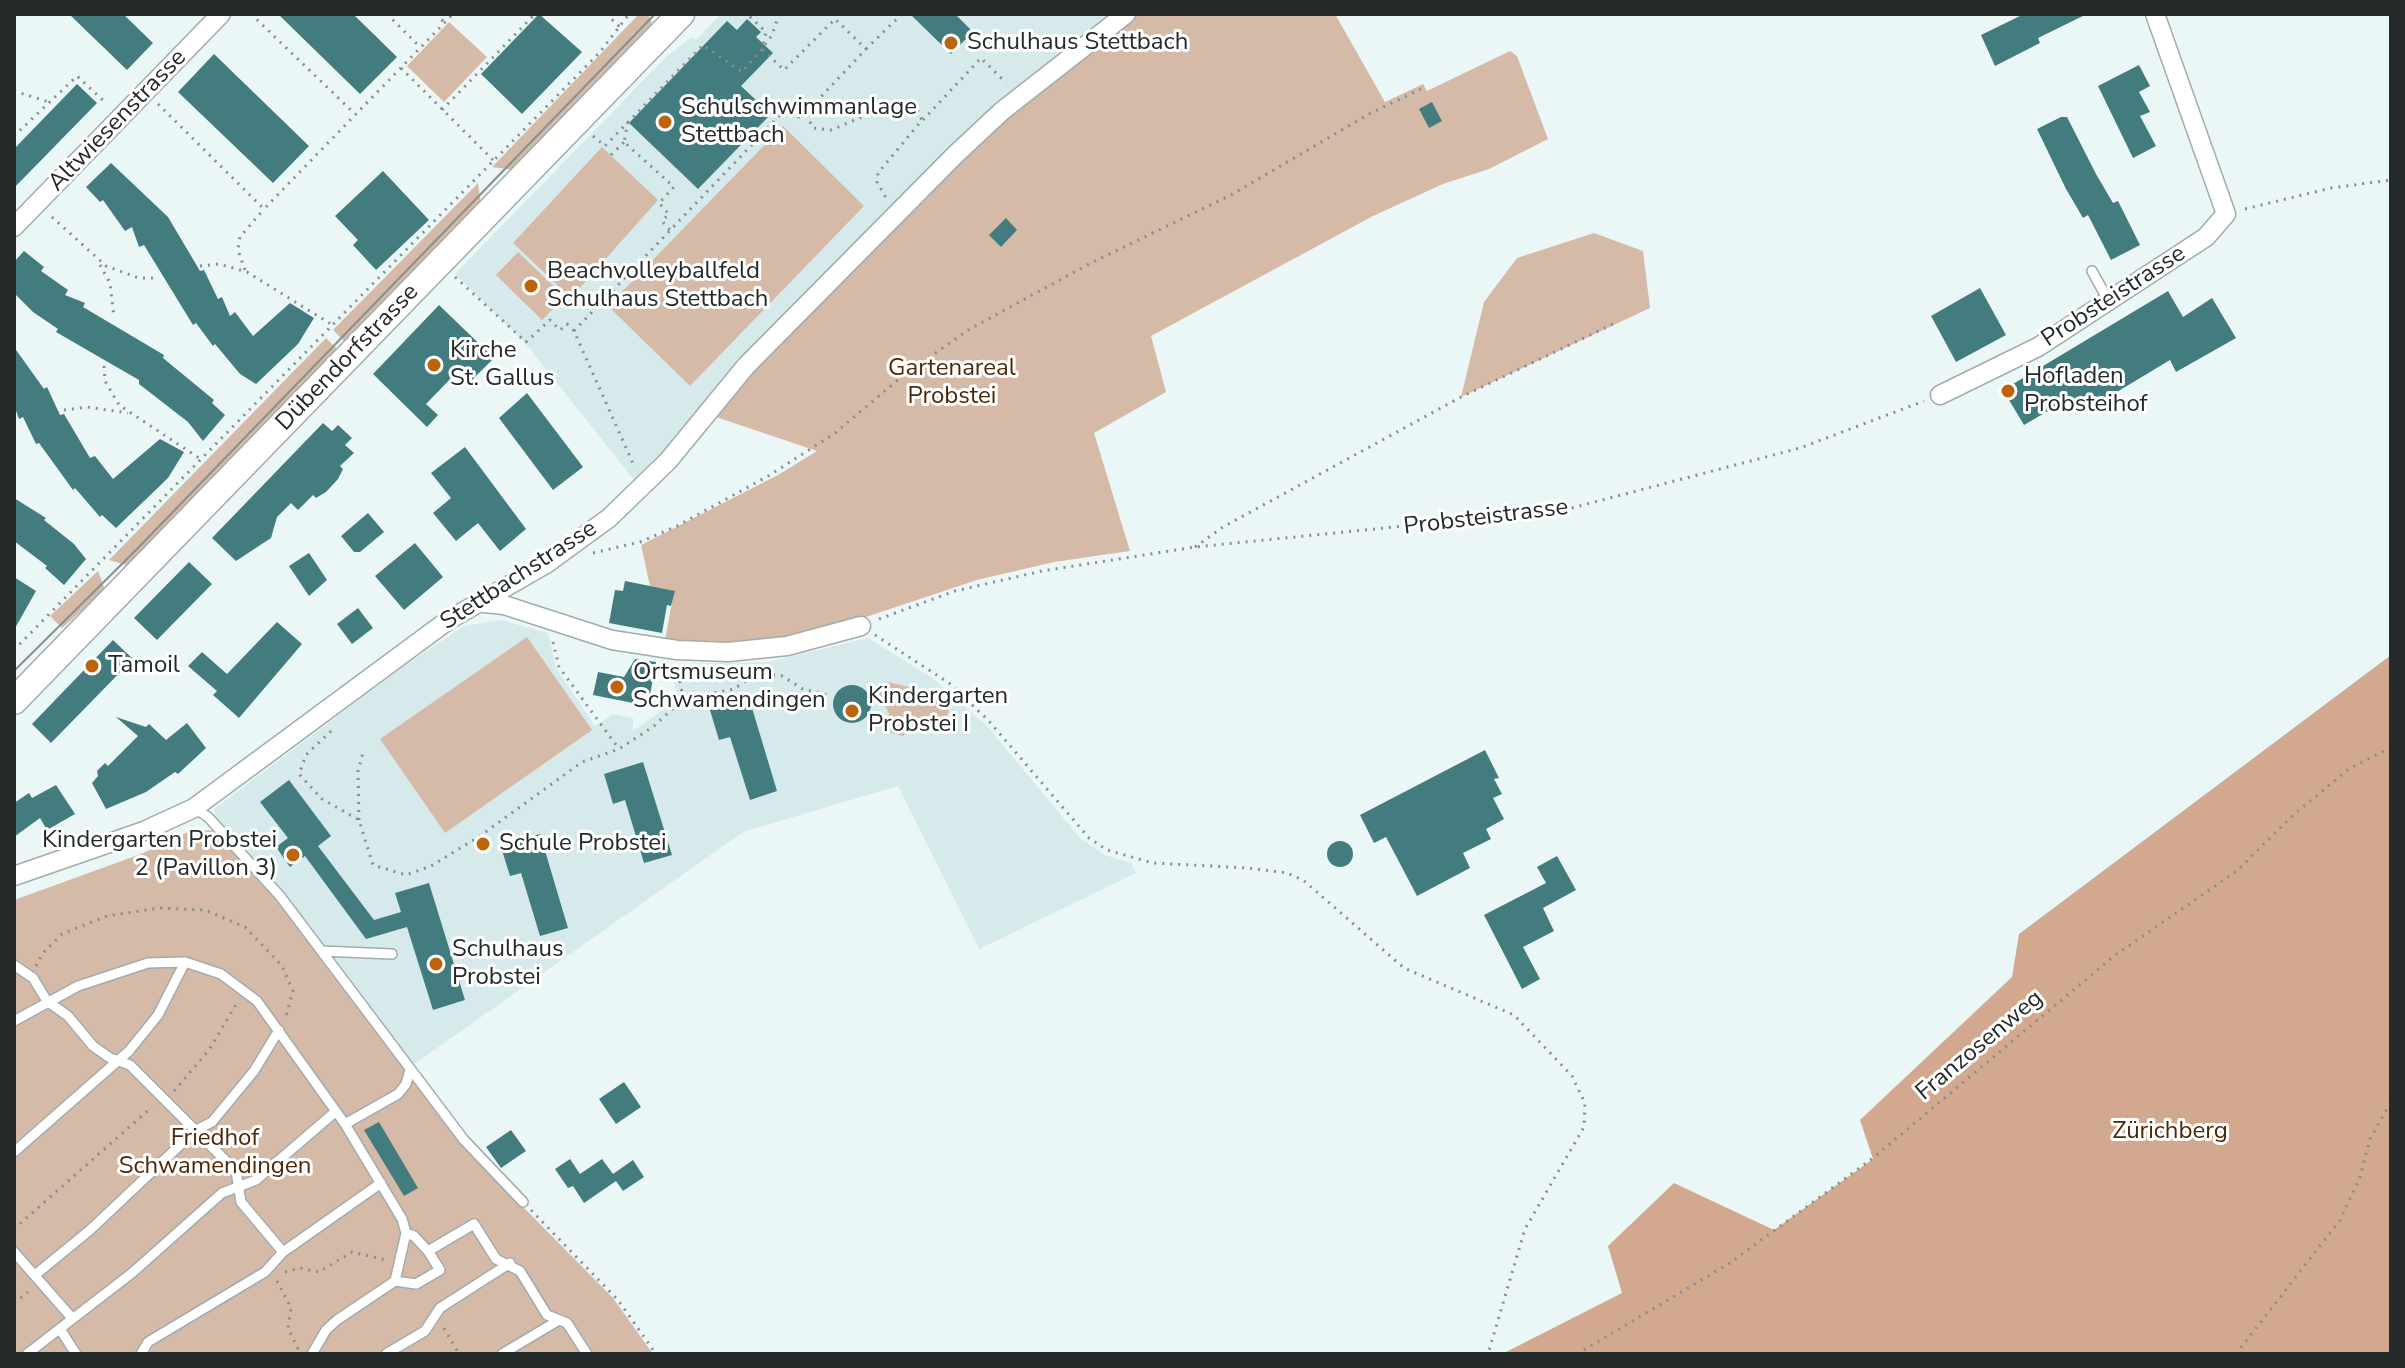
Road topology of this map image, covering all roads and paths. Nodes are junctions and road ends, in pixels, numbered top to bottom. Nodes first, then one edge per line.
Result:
1 (221, 14) edge
2 (251, 14) edge
3 (387, 14) edge
4 (436, 14) edge
5 (453, 14) edge
6 (535, 14) edge
7 (606, 14) edge
8 (629, 14) edge
9 (747, 14) edge
10 (779, 14) edge
11 (839, 14) edge
12 (902, 14) edge
13 (1126, 14) edge
14 (2155, 14) edge
15 (674, 16) edge
16 (835, 19) junction
17 (444, 23) junction
18 (621, 28) junction
19 (421, 48) junction
20 (762, 49) junction
21 (866, 49) junction
22 (401, 68) junction
23 (1421, 89) dead end
24 (14, 91) edge
25 (1020, 97) junction
26 (154, 100) dead end
27 (49, 102) junction
28 (816, 102) junction
29 (112, 109) dead end
30 (442, 110) junction
31 (356, 115) junction
32 (922, 120) junction
33 (628, 122) junction
34 (14, 136) edge
35 (593, 136) dead end
36 (624, 142) junction
37 (611, 155) dead end
38 (494, 161) junction
39 (2391, 180) edge
40 (264, 209) junction
41 (46, 210) dead end
42 (898, 214) junction
43 (2226, 214) junction
44 (14, 227) edge
45 (670, 230) junction
46 (98, 261) junction
47 (200, 266) dead end
48 (2092, 271) dead end
49 (247, 272) junction
50 (451, 273) dead end
51 (155, 278) dead end
52 (2108, 300) junction
53 (114, 317) dead end
54 (1615, 323) dead end
55 (334, 326) junction
56 (574, 331) junction
57 (104, 366) dead end
58 (1940, 395) joint
59 (64, 410) dead end
60 (128, 413) junction
61 (202, 460) junction
62 (647, 484) junction
63 (1195, 547) junction
64 (587, 555) dead end
65 (484, 603) junction
66 (861, 626) junction
67 (551, 631) dead end
68 (14, 650) edge
69 (761, 660) dead end
70 (677, 661) dead end
71 (757, 673) junction
72 (830, 696) dead end
73 (683, 699) junction
74 (14, 701) edge
75 (326, 721) dead end
76 (2391, 747) edge
77 (364, 749) dead end
78 (619, 749) junction
79 (194, 808) junction
80 (359, 820) junction
81 (14, 876) edge
82 (321, 951) junction
83 (392, 954) dead end
84 (185, 962) junction
85 (14, 965) edge
86 (33, 978) junction
87 (245, 989) junction
88 (47, 1001) junction
89 (14, 1021) edge
90 (279, 1030) junction
91 (119, 1060) junction
92 (410, 1070) junction
93 (163, 1097) junction
94 (2391, 1102) edge
95 (335, 1112) junction
96 (345, 1124) junction
97 (196, 1130) junction
98 (14, 1152) edge
99 (381, 1183) junction
100 (238, 1187) junction
101 (523, 1202) joint
102 (14, 1229) edge
103 (406, 1233) junction
104 (428, 1251) junction
105 (14, 1252) edge
106 (283, 1252) junction
107 (510, 1263) junction
108 (399, 1264) junction
109 (37, 1278) junction
110 (395, 1281) junction
111 (14, 1303) edge
112 (434, 1317) junction
113 (72, 1318) junction
114 (559, 1320) junction
115 (60, 1329) junction
116 (297, 1347) dead end
117 (145, 1353) edge
118 (27, 1354) edge
119 (76, 1354) edge
120 (312, 1354) edge
121 (386, 1354) edge
122 (459, 1354) edge
123 (502, 1354) edge
124 (587, 1354) edge
125 (656, 1354) edge
126 (1488, 1354) edge
127 (1577, 1354) edge
128 (2236, 1354) edge

1 - 44 street, Altwiesenstrasse
2 - 31 path
3 - 19 path
4 - 17 path
5 - 17 path
6 - 30 path
7 - 18 path
8 - 18 path
9 - 20 path
10 - 20 path
11 - 16 path
12 - 21 path
13 - 25 street, Stettbachstrasse
14 - 43 street
15 - 74 street, Dübendorfstrasse
16 - 20 path
16 - 21 path
17 - 19 path
18 - 38 path
19 - 22 path
20 - 33 path
21 - 28 path
22 - 30 path
22 - 31 path
23 - 64 path
24 - 27 path
25 - 32 path
25 - 42 street, Stettbachstrasse
26 - 40 path
27 - 29 path
27 - 34 path
28 - 32 path
28 - 45 path
30 - 38 path
31 - 40 path
32 - 42 path
33 - 35 path
33 - 36 path
36 - 37 path
36 - 45 path
38 - 55 path
39 - 43 path
40 - 49 path
41 - 46 path
42 - 62 street, Stettbachstrasse
43 - 52 street, Probsteistrasse
45 - 56 path
46 - 51 path
46 - 53 path
47 - 49 path
48 - 52 lane
49 - 55 path
50 - 56 path
52 - 58 street, Probsteistrasse
54 - 63 path
55 - 61 path
56 - 62 path
57 - 60 path
58 - 63 path, Probsteistrasse
59 - 60 path
60 - 61 path
61 - 68 path
62 - 65 street, Stettbachstrasse
63 - 66 path, Probsteistrasse
65 - 66 street
65 - 79 street, Stettbachstrasse
66 - 126 path
67 - 78 path
69 - 71 path
70 - 73 path
71 - 72 path
71 - 73 path
73 - 78 path
75 - 80 path
76 - 127 path, Franzosenweg
77 - 80 path
78 - 80 path
79 - 81 street, Stettbachstrasse
79 - 82 lane
82 - 83 lane
82 - 92 lane
84 - 87 lane
84 - 88 lane
84 - 91 lane
85 - 86 lane
86 - 88 lane
86 - 90 path
87 - 90 lane
87 - 93 path
88 - 89 lane
88 - 91 lane
90 - 95 lane
90 - 97 lane
91 - 93 lane
91 - 98 lane
92 - 96 lane
92 - 101 lane
93 - 97 lane
93 - 102 path
94 - 128 path
95 - 96 lane
95 - 100 lane
96 - 99 lane
97 - 100 lane
97 - 109 lane
99 - 103 lane
99 - 106 lane
100 - 106 lane
100 - 113 lane
101 - 125 path
103 - 104 lane
103 - 108 lane
104 - 107 lane
104 - 110 lane
105 - 109 lane
106 - 117 lane
107 - 112 lane
107 - 114 lane
108 - 110 lane
108 - 116 path
109 - 111 path
109 - 113 lane
110 - 120 lane
112 - 121 lane
112 - 122 path
113 - 115 lane
114 - 123 lane
114 - 124 lane
115 - 118 lane
115 - 119 lane

